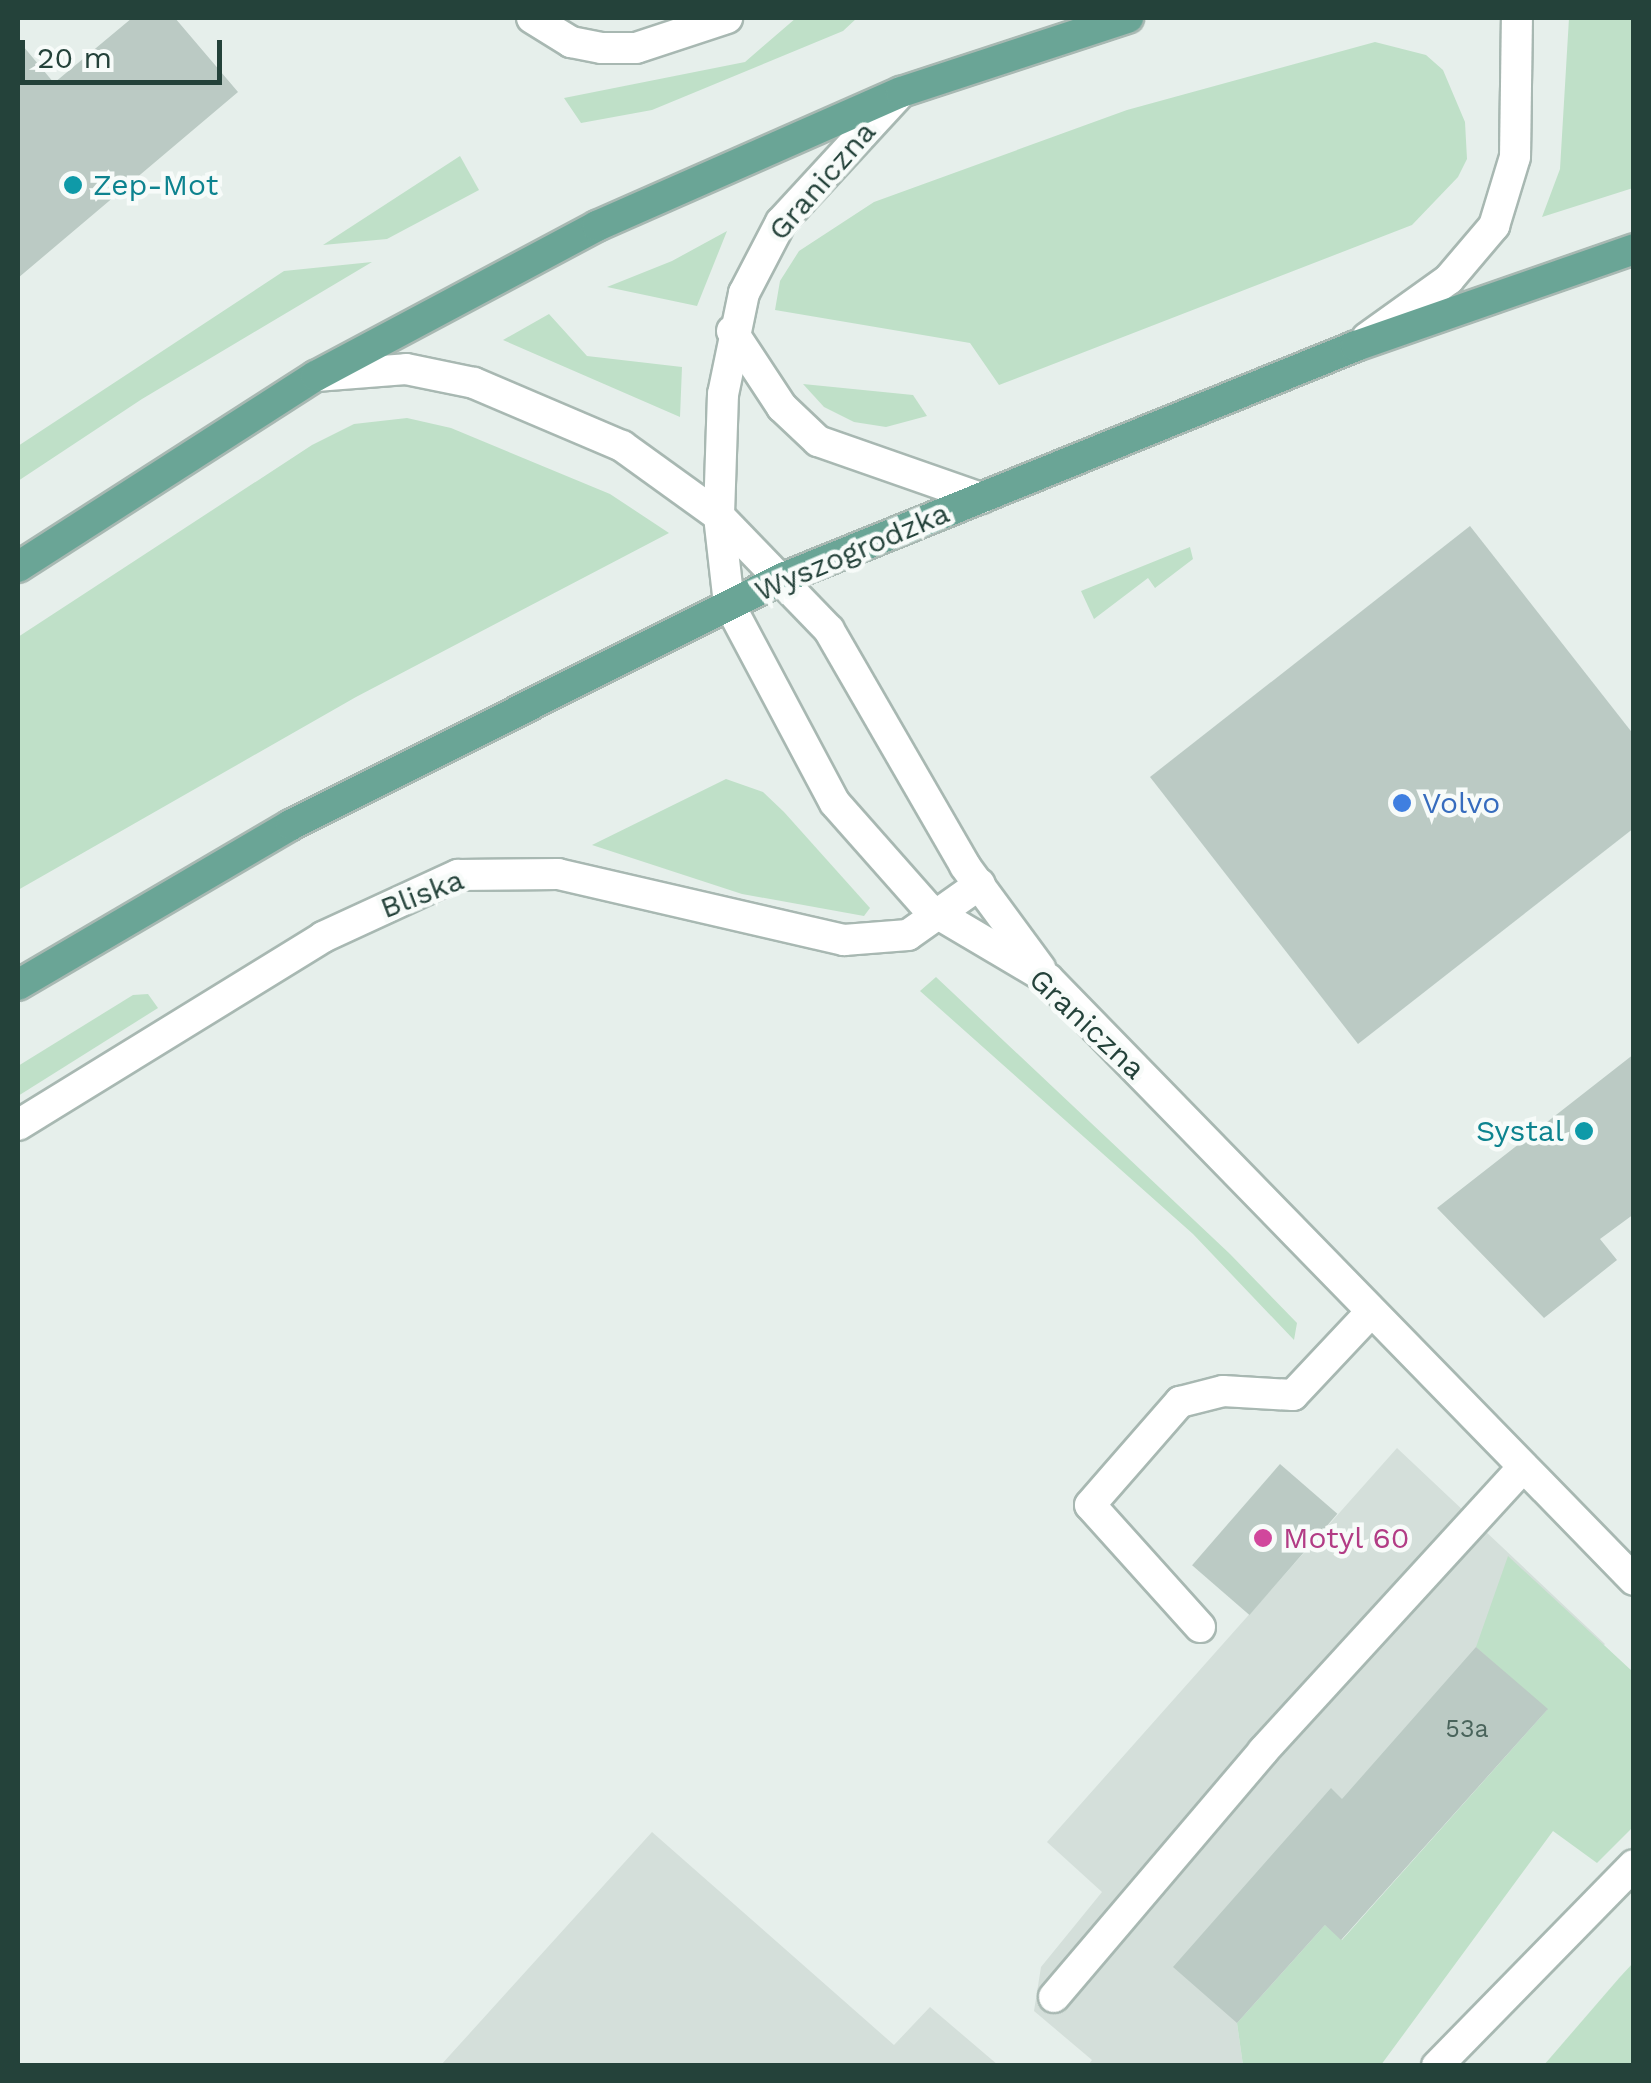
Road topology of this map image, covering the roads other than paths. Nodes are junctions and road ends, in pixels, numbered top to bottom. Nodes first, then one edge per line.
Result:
1 (532, 18) edge
2 (728, 18) edge
3 (1128, 18) edge
4 (1517, 18) edge
5 (901, 92) junction
6 (1634, 249) edge
7 (732, 331) junction
8 (1356, 346) junction
9 (316, 376) junction
10 (981, 498) junction
11 (719, 516) junction
12 (18, 567) edge
13 (782, 578) junction
14 (729, 604) junction
15 (980, 884) junction
16 (940, 915) junction
17 (1048, 978) junction
18 (18, 985) edge
19 (18, 1125) edge
20 (1371, 1312) junction
21 (1522, 1468) junction
22 (1631, 1573) edge
23 (1200, 1626) dead end
24 (1634, 1864) edge
25 (1054, 1997) dead end
26 (1437, 2066) edge

1 - 2 street
3 - 5 main road
4 - 8 street, Wyszogrodzka
5 - 7 street, Graniczna
5 - 9 main road
6 - 8 main road
7 - 10 street
7 - 11 street, Graniczna
8 - 10 main road, Wyszogrodzka
9 - 11 street
9 - 12 main road
10 - 13 main road, Wyszogrodzka
11 - 13 street
11 - 14 street, Graniczna
13 - 14 main road, Wyszogrodzka
13 - 15 street
14 - 16 street, Graniczna
14 - 18 main road, Wyszogrodzka
15 - 16 street, Bliska
15 - 17 street
16 - 17 street, Graniczna
16 - 19 street, Bliska
17 - 20 street, Graniczna
20 - 21 street, Graniczna
20 - 23 street
21 - 22 street, Graniczna
21 - 25 street
24 - 26 street

